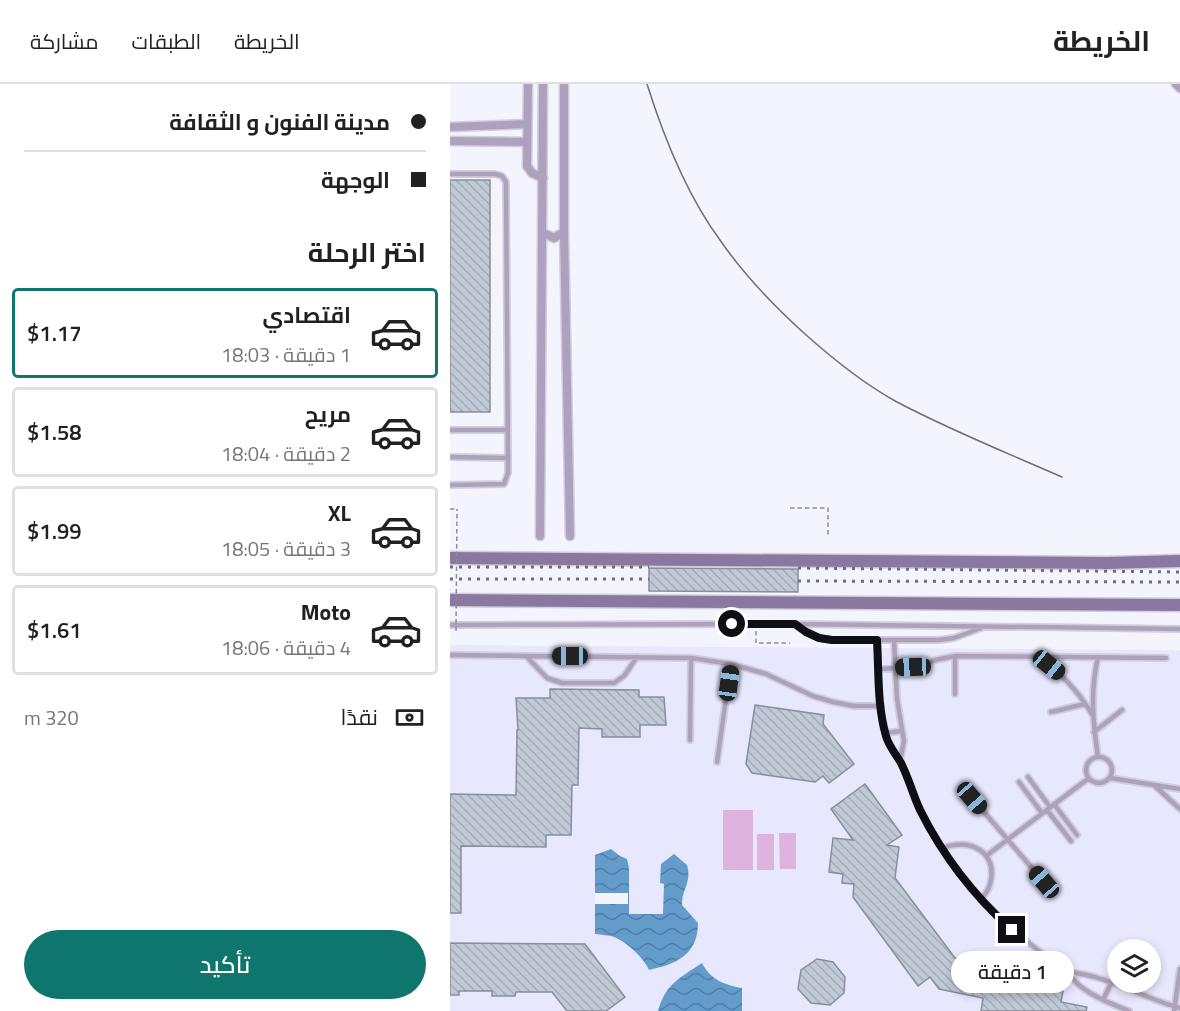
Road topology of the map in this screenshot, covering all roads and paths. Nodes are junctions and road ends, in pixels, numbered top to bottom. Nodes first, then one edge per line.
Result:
1 (528, 84) edge
2 (543, 84) edge
3 (564, 84) edge
4 (1176, 84) edge
5 (1180, 88) edge
6 (527, 124) junction
7 (450, 127) edge
8 (450, 141) edge
9 (527, 142) junction
10 (450, 174) edge
11 (543, 178) junction
12 (564, 232) junction
13 (543, 233) junction
14 (450, 430) edge
15 (508, 430) junction
16 (450, 457) edge
17 (508, 458) junction
18 (450, 485) edge
19 (790, 508) dead end
20 (450, 509) edge
21 (540, 536) dead end
22 (570, 536) dead end
23 (828, 536) dead end
24 (450, 558) edge
25 (1180, 561) edge
26 (450, 600) edge
27 (1180, 605) edge
28 (755, 624) junction
29 (795, 624) junction
30 (450, 625) edge
31 (984, 627) junction
32 (1180, 629) edge
33 (456, 631) dead end
34 (877, 640) junction
35 (894, 640) junction
36 (790, 643) dead end
37 (450, 655) edge
38 (526, 656) junction
39 (955, 656) junction
40 (637, 657) junction
41 (1035, 657) junction
42 (1098, 657) junction
43 (691, 658) junction
44 (1166, 658) dead end
45 (731, 664) junction
46 (895, 668) junction
47 (878, 669) junction
48 (955, 694) dead end
49 (1085, 704) junction
50 (880, 706) junction
51 (1122, 710) dead end
52 (1051, 712) dead end
53 (1092, 714) junction
54 (903, 731) junction
55 (1094, 732) junction
56 (885, 733) junction
57 (690, 740) dead end
58 (1098, 757) junction
59 (900, 761) junction
60 (717, 762) dead end
61 (1028, 777) dead end
62 (1089, 778) junction
63 (1110, 778) junction
64 (1019, 782) dead end
65 (1153, 785) junction
66 (1180, 789) edge
67 (972, 798) dead end
68 (1048, 809) junction
69 (1180, 809) edge
70 (1077, 834) dead end
71 (1008, 839) junction
72 (1071, 841) dead end
73 (943, 848) junction
74 (986, 856) junction
75 (1044, 882) dead end
76 (981, 900) junction
77 (1180, 969) edge
78 (1068, 972) junction
79 (1107, 981) edge
80 (1107, 992) edge
81 (1136, 993) edge
82 (1103, 1000) junction
83 (1176, 1009) edge
84 (1129, 1011) edge

1 - 6 street
2 - 11 street
3 - 12 street
4 - 5 street
6 - 7 street
6 - 9 street
8 - 9 street
9 - 11 street
10 - 15 lane
11 - 13 street
12 - 13 street
12 - 22 street
13 - 21 street
14 - 15 lane
15 - 17 lane
16 - 17 lane
17 - 18 lane
19 - 23 path
20 - 33 path, bridge
24 - 25 street
26 - 27 street
28 - 29 lane
28 - 30 lane
28 - 36 path
29 - 31 lane
29 - 34 lane
31 - 32 lane
31 - 35 lane
34 - 35 lane
34 - 47 lane
35 - 46 lane
37 - 38 lane
38 - 40 lane
38 - 40 lane
39 - 41 lane
39 - 46 lane
39 - 48 lane
40 - 43 lane
41 - 42 lane
41 - 49 lane
42 - 44 lane
42 - 53 lane
43 - 45 lane
43 - 57 lane
45 - 50 lane
45 - 60 lane
46 - 47 lane
46 - 54 lane
47 - 50 lane
49 - 52 lane
49 - 53 lane
50 - 56 lane
51 - 55 lane
53 - 55 lane
54 - 56 lane
54 - 59 lane
55 - 58 lane
56 - 59 lane
58 - 62 lane
58 - 63 lane
59 - 73 lane
61 - 68 lane
62 - 63 lane
62 - 68 lane
63 - 65 lane
64 - 68 lane
65 - 66 lane
65 - 69 lane
67 - 71 lane
68 - 70 lane
68 - 71 lane
68 - 72 lane
71 - 74 lane
71 - 75 lane
73 - 74 lane
73 - 76 lane
74 - 76 lane
76 - 78 lane
77 - 83 lane
78 - 79 lane
78 - 82 lane
80 - 82 lane
81 - 83 lane
82 - 84 lane

